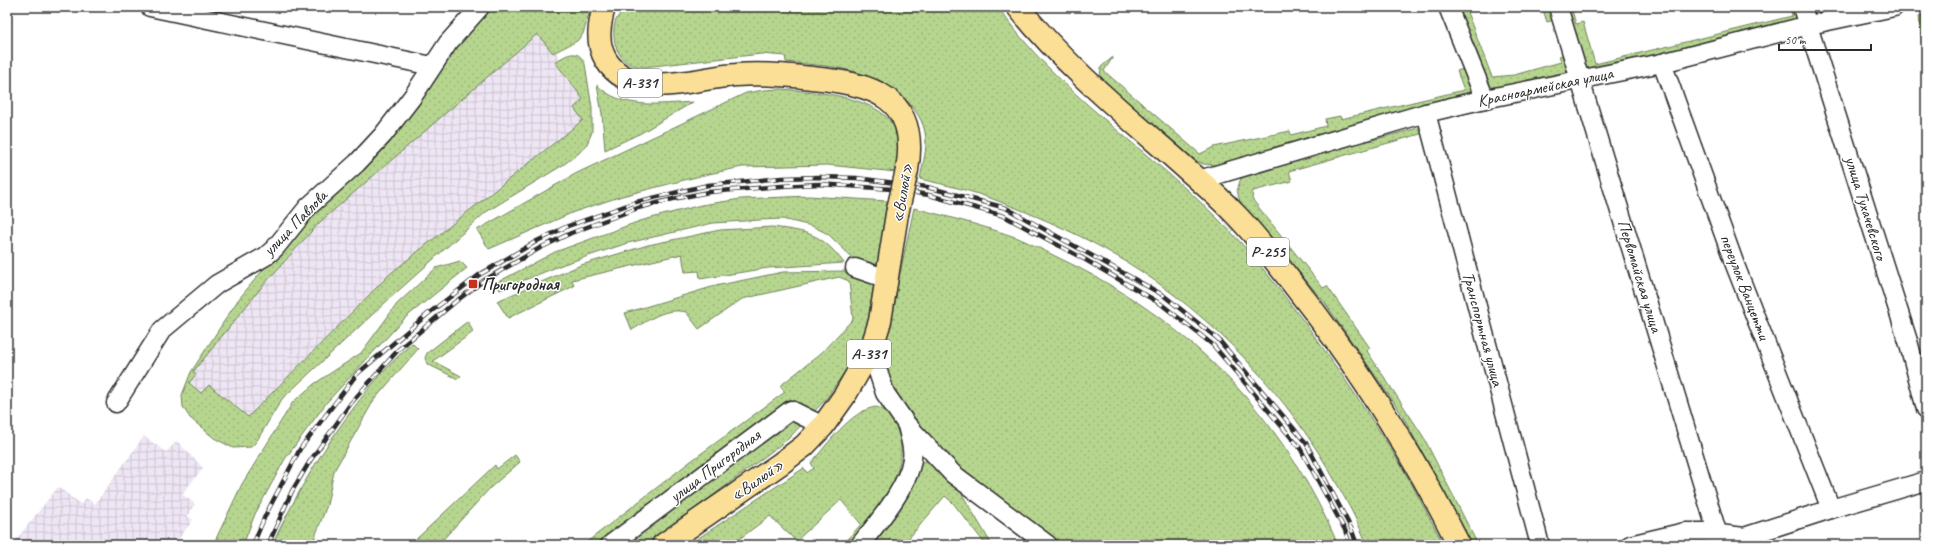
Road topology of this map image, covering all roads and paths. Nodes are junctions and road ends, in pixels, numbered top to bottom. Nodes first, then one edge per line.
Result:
1 (150, 7) edge
2 (480, 7) edge
3 (604, 7) edge
4 (1018, 7) edge
5 (1448, 7) edge
6 (1558, 7) edge
7 (1802, 7) edge
8 (1894, 7) edge
9 (1809, 25) junction
10 (1662, 63) junction
11 (432, 66) junction
12 (1580, 80) junction
13 (1485, 99) junction
14 (1426, 113) junction
15 (1199, 180) junction
16 (855, 268) dead end
17 (887, 279) junction
18 (871, 350) junction
19 (116, 403) dead end
20 (1926, 409) edge
21 (907, 425) junction
22 (823, 426) junction
23 (1926, 481) edge
24 (1831, 509) junction
25 (1720, 540) edge
26 (610, 545) edge
27 (663, 545) edge
28 (860, 545) edge
29 (1048, 545) edge
30 (1459, 545) edge
31 (1540, 545) edge
32 (1630, 545) edge

1 - 11 street
2 - 11 street, улица Павлова
3 - 17 highway, «Вилюй» / А-331, bridge
4 - 15 highway, Р-255
5 - 13 street
6 - 12 street, Первомайская улица
7 - 9 street, улица Тухачевского
8 - 9 street, Красноармейская улица
9 - 10 street, Красноармейская улица
9 - 20 street, улица Тухачевского
10 - 12 street, Красноармейская улица
10 - 24 street, переулок Ванцетти
11 - 19 street, улица Павлова
12 - 13 street, Красноармейская улица
12 - 25 street, Первомайская улица
13 - 14 street, Красноармейская улица
14 - 15 street, Красноармейская улица
14 - 31 street, Транспортная улица
15 - 30 highway, Р-255
16 - 17 street
17 - 18 highway, «Вилюй» / А-331
18 - 21 street
18 - 22 highway, «Вилюй» / А-331
21 - 28 street
21 - 29 street
22 - 26 street, улица Пригородная
22 - 27 highway, «Вилюй» / А-331
23 - 24 street
24 - 25 street
25 - 32 street

